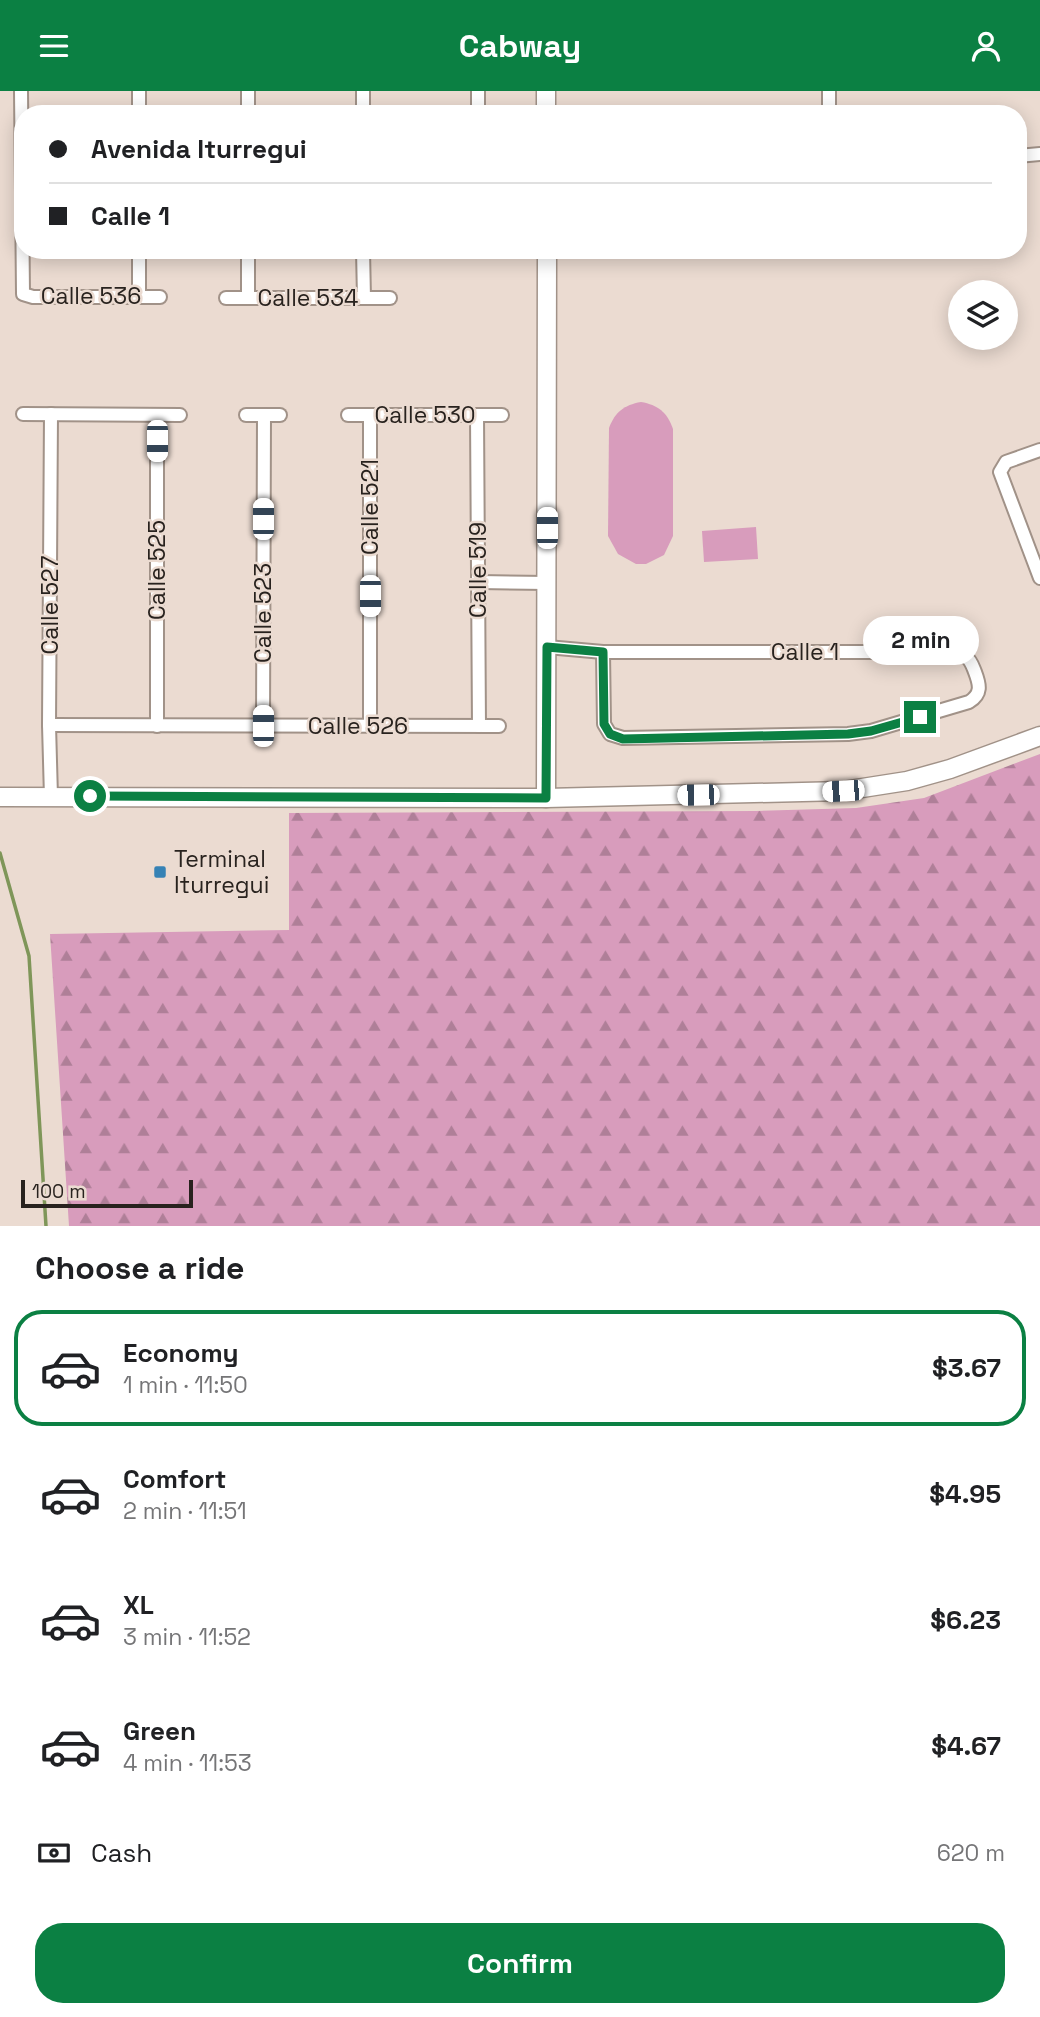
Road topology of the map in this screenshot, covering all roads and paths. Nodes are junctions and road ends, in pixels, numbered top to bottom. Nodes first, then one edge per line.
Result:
1 (23, 259) edge
2 (139, 259) edge
3 (248, 259) edge
4 (363, 259) edge
5 (547, 259) edge
6 (139, 297) junction
7 (160, 297) dead end
8 (248, 297) junction
9 (226, 298) dead end
10 (364, 298) junction
11 (390, 298) dead end
12 (23, 414) dead end
13 (51, 414) junction
14 (157, 415) junction
15 (180, 415) dead end
16 (246, 415) dead end
17 (264, 415) junction
18 (280, 415) dead end
19 (348, 415) dead end
20 (370, 415) junction
21 (477, 415) junction
22 (502, 415) dead end
23 (1040, 450) edge
24 (1037, 559) edge
25 (1040, 578) edge
26 (479, 582) junction
27 (547, 583) junction
28 (547, 647) junction
29 (603, 652) junction
30 (49, 725) junction
31 (158, 726) junction
32 (263, 726) junction
33 (370, 726) junction
34 (478, 726) junction
35 (499, 726) dead end
36 (1040, 736) edge
37 (0, 797) edge
38 (51, 797) junction
39 (546, 798) junction

1 - 6 street, Calle 536
2 - 6 street
3 - 8 street
4 - 10 street
5 - 27 street
6 - 7 street, Calle 536
8 - 9 street, Calle 534
8 - 10 street, Calle 534
10 - 11 street, Calle 534
12 - 13 street
13 - 14 street
13 - 30 street, Calle 527
14 - 15 street
14 - 31 street, Calle 525
16 - 17 street
17 - 18 street
17 - 32 street, Calle 523
19 - 20 street, Calle 530
20 - 21 street, Calle 530
20 - 33 street, Calle 521
21 - 22 street, Calle 530
21 - 26 street, Calle 519
23 - 24 street
24 - 25 street
26 - 27 street
26 - 34 street, Calle 519
27 - 28 street
28 - 29 street, Calle 1
28 - 39 street
29 - 29 street, Calle 1
30 - 31 street, Calle 526
30 - 38 street, Calle 527
31 - 32 street, Calle 526
32 - 33 street, Calle 526
33 - 34 street, Calle 526
34 - 35 street, Calle 526
36 - 39 street
37 - 38 street
38 - 39 street

